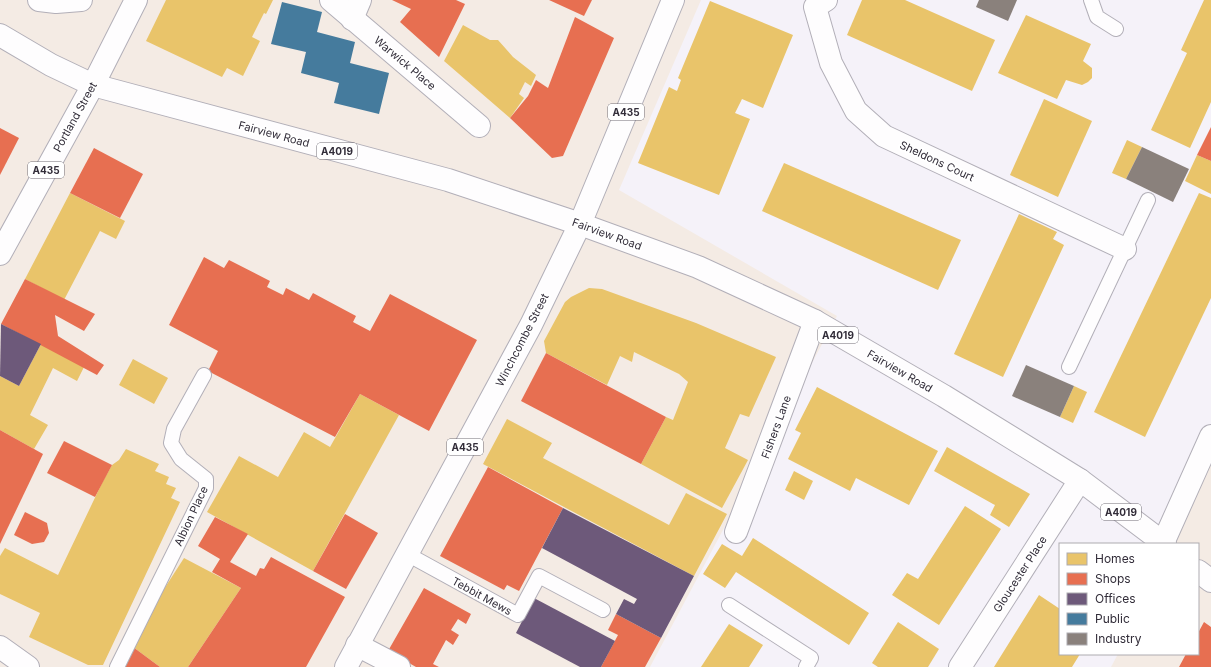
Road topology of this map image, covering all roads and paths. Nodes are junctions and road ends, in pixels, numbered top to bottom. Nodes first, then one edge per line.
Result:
1 (39, 0) edge
2 (81, 0) edge
3 (136, 0) edge
4 (331, 0) edge
5 (673, 0) edge
6 (1091, 0) edge
7 (813, 2) edge
8 (356, 9) edge
9 (1116, 29) dead end
10 (0, 35) edge
11 (93, 85) junction
12 (479, 126) dead end
13 (1148, 200) dead end
14 (580, 224) junction
15 (1125, 249) junction
16 (0, 254) edge
17 (815, 321) junction
18 (1069, 367) dead end
19 (204, 375) dead end
20 (1211, 436) edge
21 (1080, 480) junction
22 (736, 532) dead end
23 (1164, 543) edge
24 (407, 554) junction
25 (1199, 572) edge
26 (1211, 581) edge
27 (728, 605) dead end
28 (603, 610) dead end
29 (357, 645) junction
30 (0, 647) edge
31 (0, 660) edge
32 (10, 667) edge
33 (28, 667) edge
34 (117, 667) edge
35 (346, 667) edge
36 (399, 667) edge
37 (806, 667) edge
38 (960, 667) edge

1 - 2 main road
3 - 11 main road, Portland Street / A435
4 - 8 main road, Warwick Place
5 - 14 main road, Winchcombe Street / A435
6 - 9 lane
7 - 15 main road, Sheldons Court
8 - 12 main road, Warwick Place
10 - 11 main road, Fairview Road / A4019
11 - 14 main road, Fairview Road / A4019
11 - 16 main road, Portland Street / A435
13 - 15 lane
14 - 17 main road, Fairview Road / A4019
14 - 24 main road, Winchcombe Street / A435
15 - 18 lane
17 - 21 main road, Fairview Road / A4019
17 - 22 main road, Fishers Lane
19 - 34 lane, Albion Place
20 - 23 main road
21 - 23 main road, Fairview Road / A4019
21 - 38 main road, Gloucester Place
24 - 28 lane, Tebbit Mews
24 - 29 main road, Winchcombe Street / A435
25 - 26 main road
27 - 37 lane
29 - 35 main road, Winchcombe Street / A435
29 - 36 main road
30 - 33 main road
31 - 32 lane

